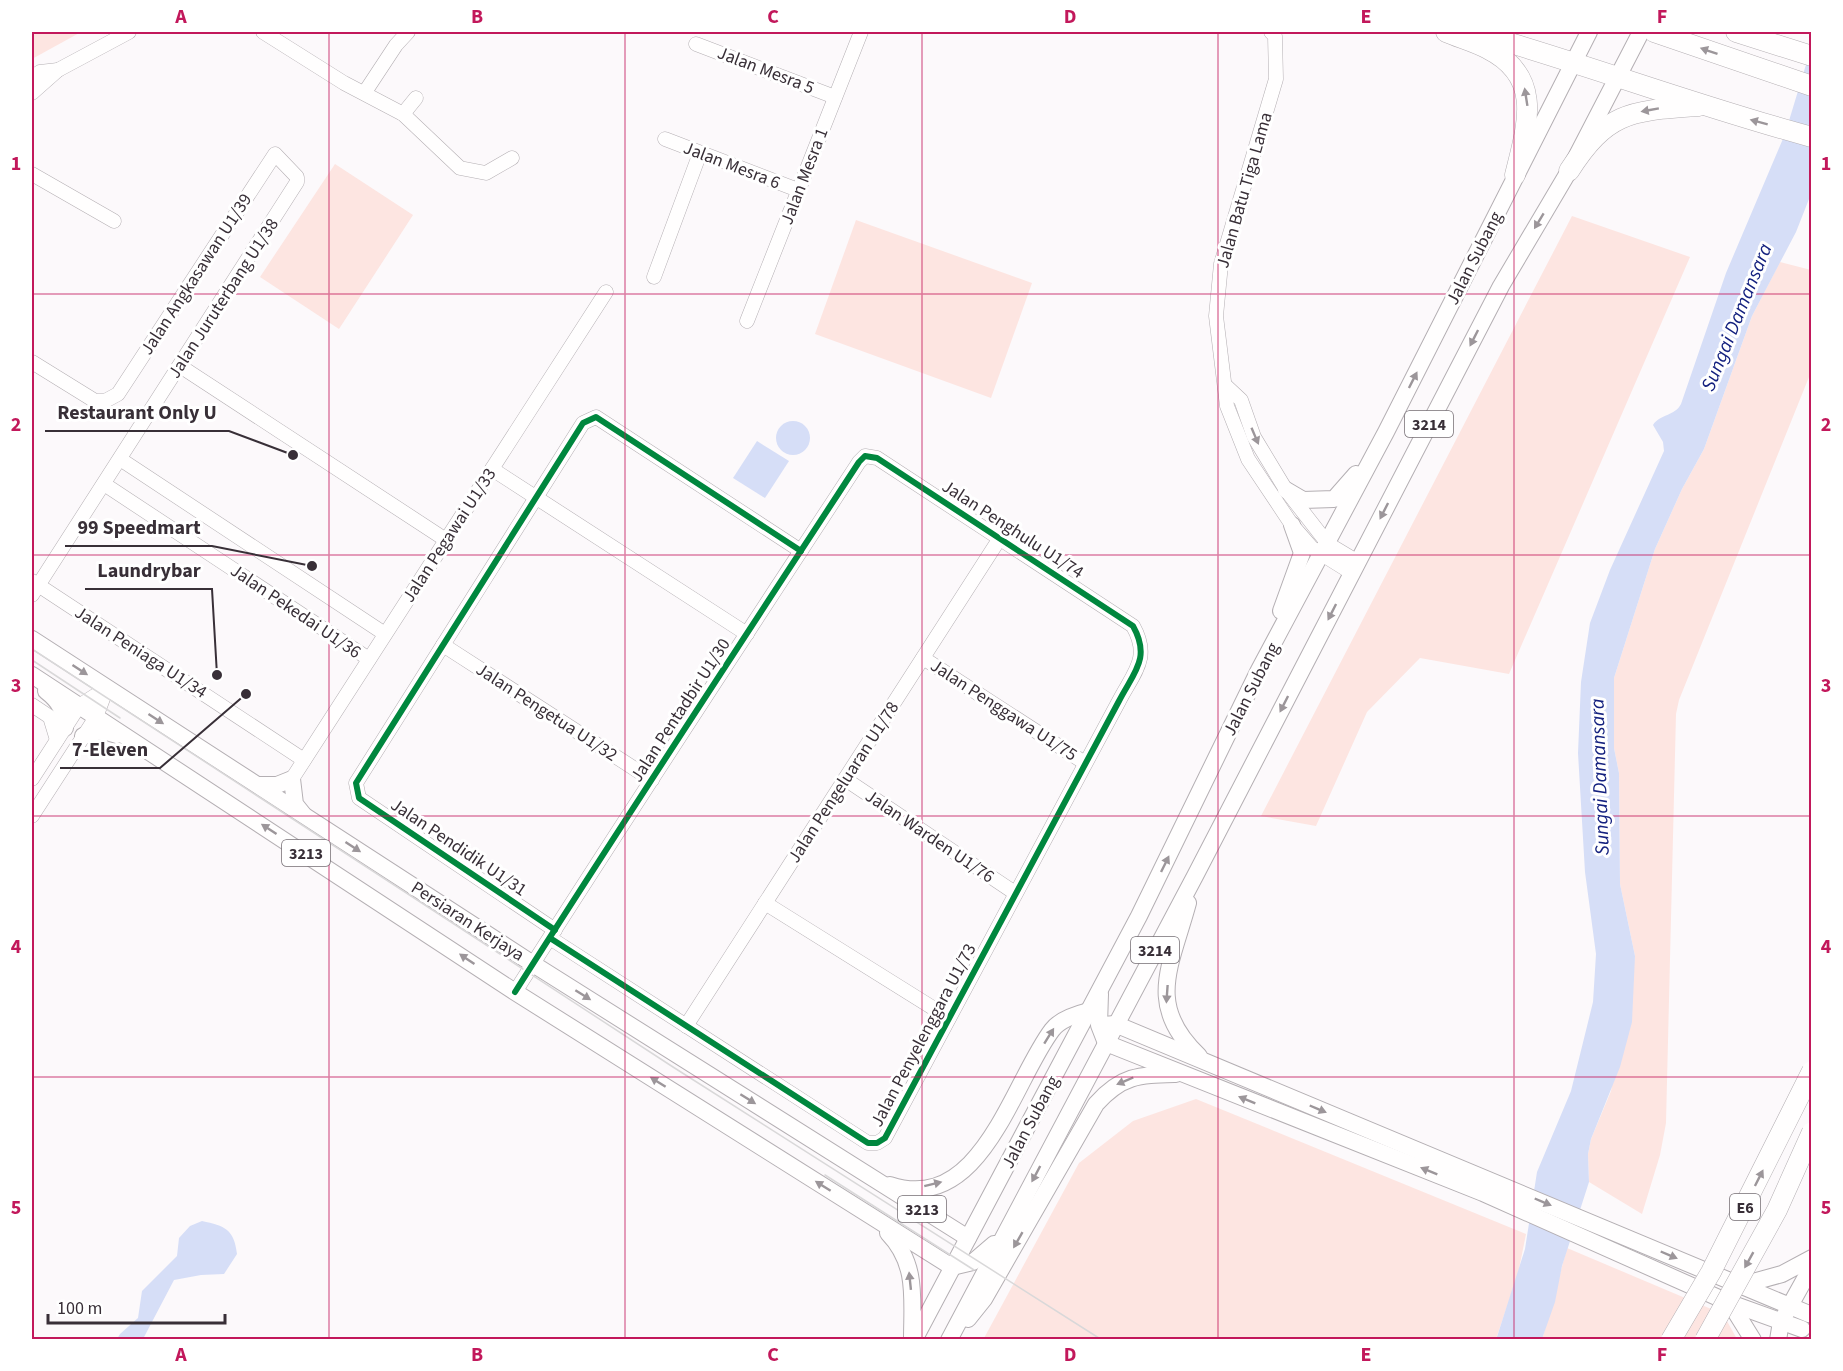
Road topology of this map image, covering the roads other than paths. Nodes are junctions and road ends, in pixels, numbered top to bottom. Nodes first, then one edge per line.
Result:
1 (129, 32) edge
2 (263, 32) edge
3 (408, 32) edge
4 (861, 32) edge
5 (1271, 32) edge
6 (1446, 32) edge
7 (1473, 32) edge
8 (1641, 32) edge
9 (1654, 32) edge
10 (1736, 32) edge
11 (1587, 35) edge
12 (696, 44) dead end
13 (1812, 56) edge
14 (1574, 61) junction
15 (58, 70) junction
16 (1617, 75) junction
17 (32, 77) edge
18 (1812, 86) edge
19 (364, 92) junction
20 (32, 93) edge
21 (835, 97) junction
22 (416, 98) dead end
23 (1708, 105) junction
24 (403, 114) junction
25 (1812, 136) edge
26 (665, 139) dead end
27 (700, 153) junction
28 (512, 158) dead end
29 (1569, 171) junction
30 (32, 174) edge
31 (1515, 175) junction
32 (297, 182) joint
33 (798, 190) junction
34 (114, 222) dead end
35 (654, 277) dead end
36 (606, 292) dead end
37 (747, 321) dead end
38 (32, 362) edge
39 (180, 366) junction
40 (1226, 386) junction
41 (1386, 432) junction
42 (877, 458) joint
43 (120, 459) junction
44 (492, 469) junction
45 (104, 484) junction
46 (1286, 490) junction
47 (536, 498) junction
48 (1292, 525) junction
49 (1000, 538) junction
50 (446, 540) junction
51 (1325, 550) junction
52 (801, 551) junction
53 (1355, 568) junction
54 (34, 587) edge
55 (1133, 626) joint
56 (385, 634) junction
57 (747, 634) junction
58 (32, 637) edge
59 (443, 645) junction
60 (923, 658) junction
61 (369, 659) junction
62 (1259, 670) junction
63 (32, 675) edge
64 (32, 680) edge
65 (107, 688) junction
66 (32, 705) edge
67 (79, 706) junction
68 (96, 717) junction
69 (61, 734) junction
70 (83, 736) junction
71 (304, 760) junction
72 (1084, 763) junction
73 (172, 766) junction
74 (32, 779) edge
75 (292, 779) junction
76 (845, 779) junction
77 (652, 780) junction
78 (256, 784) junction
79 (304, 815) junction
80 (32, 816) edge
81 (1195, 876) junction
82 (1016, 893) junction
83 (765, 903) junction
84 (552, 934) junction
85 (533, 964) junction
86 (515, 992) junction
87 (949, 1018) junction
88 (1101, 1020) junction
89 (686, 1026) junction
90 (1106, 1042) junction
91 (1206, 1062) junction
92 (1812, 1071) edge
93 (1183, 1074) junction
94 (1812, 1132) edge
95 (876, 1180) junction
96 (1486, 1186) junction
97 (872, 1217) junction
98 (1009, 1226) junction
99 (968, 1238) junction
100 (1611, 1239) junction
101 (1812, 1258) edge
102 (973, 1262) junction
103 (1812, 1266) edge
104 (952, 1267) junction
105 (1742, 1285) junction
106 (969, 1302) junction
107 (1730, 1303) junction
108 (1790, 1305) junction
109 (1781, 1322) junction
110 (1805, 1323) edge
111 (950, 1337) edge
112 (913, 1340) edge
113 (1671, 1340) edge
114 (1705, 1340) edge
115 (1753, 1340) edge
116 (1778, 1340) edge

1 - 15 street
2 - 19 street
3 - 19 street
4 - 21 street, Jalan Mesra 1
5 - 40 street, Jalan Batu Tiga Lama
31 -> 6 highway
7 - 14 highway
8 - 16 main road, Jalan Subang / 3214
18 -> 9 highway
10 - 13 highway
11 - 14 main road, Jalan Subang / 3214
12 - 21 street, Jalan Mesra 5
14 - 16 highway
14 - 31 main road, Jalan Subang / 3214
15 - 17 street
15 - 20 street
16 - 23 highway
16 - 29 main road, Jalan Subang / 3214
19 - 24 street
21 - 33 street, Jalan Mesra 1
22 - 24 street
25 -> 23 highway
23 -> 29 highway
24 - 28 street
26 - 27 street, Jalan Mesra 6
27 - 33 street, Jalan Mesra 6
27 - 35 street
29 -> 53 main road, Jalan Subang / 3214
30 - 34 street
41 -> 31 main road, Jalan Subang / 3214
32 - 38 street, Jalan Angkasawan U1/39
32 - 39 street, Jalan Juruterbang U1/38
33 - 37 street, Jalan Mesra 1
36 - 44 street, Jalan Pegawai U1/33
39 - 43 street, Jalan Juruterbang U1/38
39 - 50 street
40 -> 46 street
40 - 48 street, Jalan Batu Tiga Lama
41 - 46 main road
41 - 51 main road, Jalan Subang / 3214
42 - 49 street, Jalan Penghulu U1/74
42 - 52 street, Jalan Pentadbir U1/30
43 - 45 street, Jalan Juruterbang U1/38
43 - 56 street
44 - 47 street
44 - 50 street, Jalan Pegawai U1/33
45 - 54 street, Jalan Juruterbang U1/38
45 - 61 street, Jalan Pekedai U1/36
46 - 51 street
47 - 52 street
47 - 57 street
47 - 59 street
48 - 51 street, Jalan Batu Tiga Lama
48 - 62 main road
49 - 55 street, Jalan Penghulu U1/74
49 - 60 street, Jalan Pengeluaran U1/78
50 - 56 street, Jalan Pegawai U1/33
51 - 53 street
51 - 62 main road, Jalan Subang / 3214
52 - 57 street, Jalan Pentadbir U1/30
53 -> 81 main road, Jalan Subang / 3214
54 - 71 street, Jalan Peniaga U1/34
55 - 72 street, Jalan Penyelenggara U1/73
56 - 61 street, Jalan Pegawai U1/33
57 - 77 street, Jalan Pentadbir U1/30
58 -> 65 main road, Persiaran Kerjaya / 3213
59 - 77 street, Jalan Pengetua U1/32
59 - 84 street, Jalan Pendidik U1/31
60 - 72 street, Jalan Penggawa U1/75
60 - 76 street, Jalan Pengeluaran U1/78
61 - 71 street, Jalan Pegawai U1/33
88 -> 62 main road, Jalan Subang / 3214
63 - 67 main road, Persiaran Kerjaya / 3213
64 - 69 main road
65 - 67 street
65 - 68 street
65 -> 78 main road, Persiaran Kerjaya / 3213
66 - 69 street
67 - 68 main road, Persiaran Kerjaya / 3213
67 - 69 street
68 - 70 street
68 - 73 main road, Persiaran Kerjaya / 3213
69 - 74 street
70 - 73 main road
70 - 80 street
71 - 75 street, Jalan Pegawai U1/33
72 - 82 street, Jalan Penyelenggara U1/73
86 -> 73 main road, Persiaran Kerjaya / 3213
75 - 78 main road
75 - 79 main road
76 - 82 street, Jalan Warden U1/76
76 - 83 street, Jalan Pengeluaran U1/78
77 - 84 street, Jalan Pentadbir U1/30
78 - 79 main road, Persiaran Kerjaya / 3213
79 -> 85 main road, Persiaran Kerjaya / 3213
81 - 88 main road, Jalan Subang / 3214
81 -> 91 main road
82 - 87 street, Jalan Penyelenggara U1/73
83 - 87 street
83 - 89 street, Jalan Pengeluaran U1/78
84 - 85 street, Jalan Pentadbir U1/30
84 - 89 street, Jalan Penyelenggara U1/73
85 - 86 street, Jalan Pentadbir U1/30
85 -> 95 main road, Persiaran Kerjaya / 3213
97 -> 86 main road, Persiaran Kerjaya / 3213
87 - 89 street, Jalan Penyelenggara U1/73
88 - 90 main road
88 - 91 main road
95 -> 88 main road
88 - 99 main road, Jalan Subang
90 - 93 main road
90 -> 98 main road, Jalan Subang
91 -> 96 main road
113 -> 92 highway, E6, bridge
96 -> 93 main road
93 -> 111 main road
94 -> 114 highway, E6, bridge
95 - 99 main road, Persiaran Kerjaya / 3213
96 - 100 main road
97 - 104 main road, Persiaran Kerjaya / 3213
112 -> 97 main road
98 - 102 main road
98 - 106 main road, Jalan Subang
99 - 102 main road
99 - 104 main road, Jalan Subang
100 -> 105 main road
100 - 107 main road
101 - 105 main road
102 - 104 main road
102 - 106 main road
103 - 108 main road
104 - 112 main road, Jalan Subang
105 - 108 main road
106 - 111 main road, Jalan Subang
107 - 109 main road
107 - 115 main road
108 - 109 main road
108 - 110 main road
109 - 110 main road
109 - 116 main road

